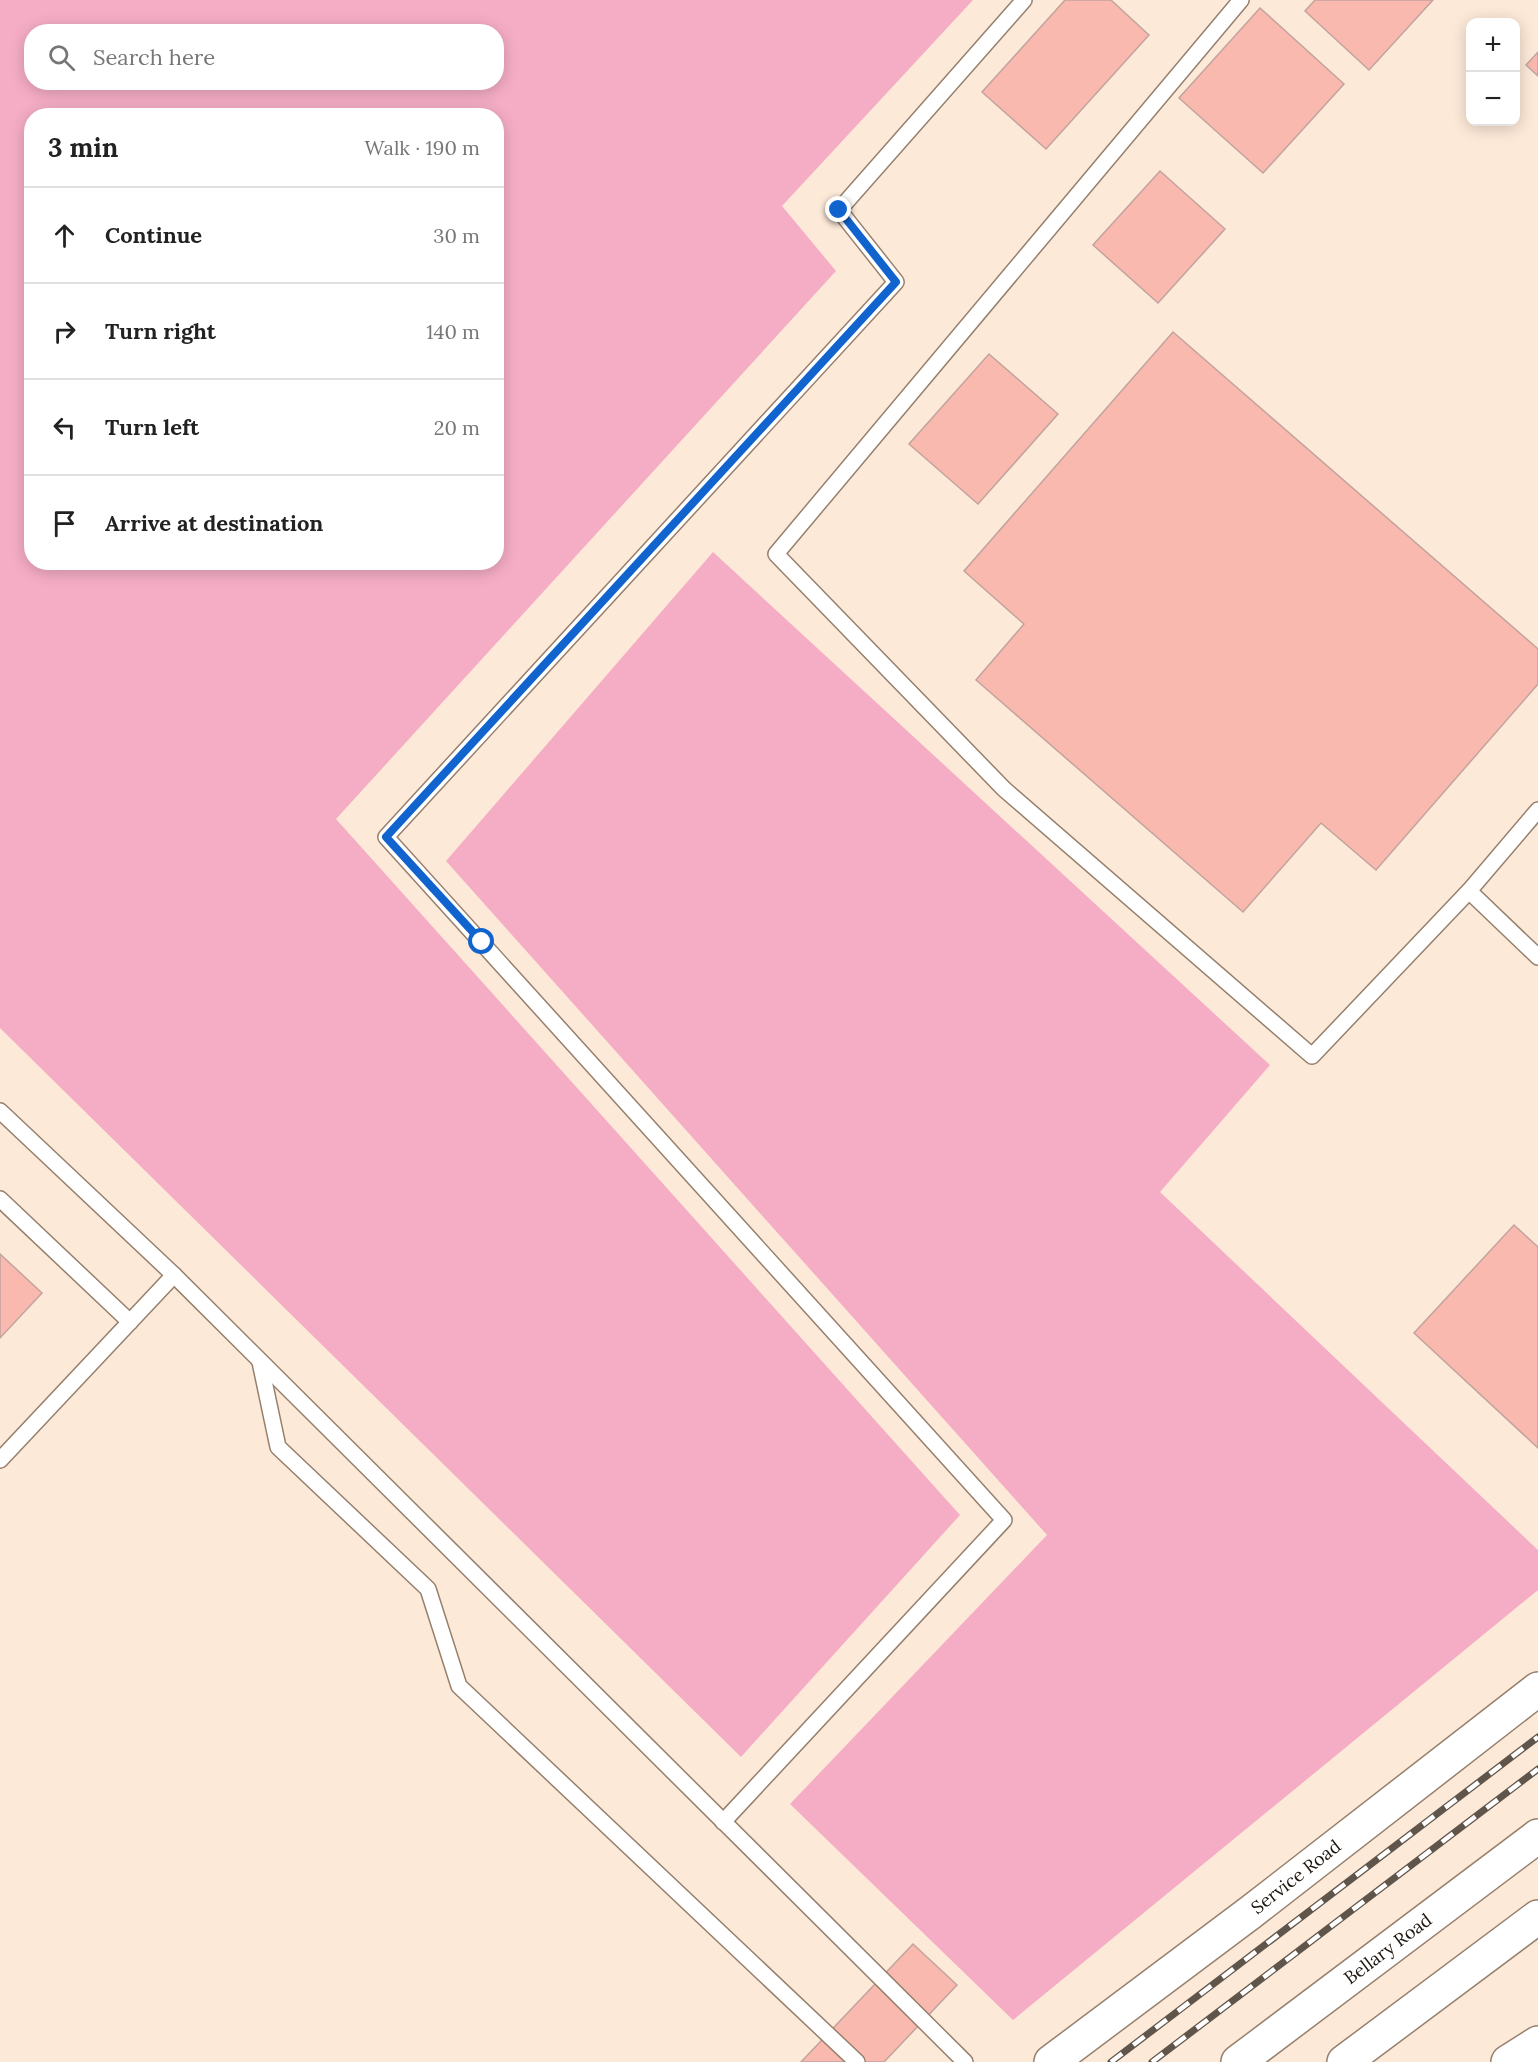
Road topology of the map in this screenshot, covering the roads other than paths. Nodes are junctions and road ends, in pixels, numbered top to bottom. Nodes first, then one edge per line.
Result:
1 (1024, 0) edge
2 (1241, 0) edge
3 (1538, 810) edge
4 (1469, 891) junction
5 (1538, 957) edge
6 (0, 1111) edge
7 (0, 1199) edge
8 (174, 1275) junction
9 (130, 1322) junction
10 (260, 1362) junction
11 (0, 1460) edge
12 (1538, 1689) edge
13 (723, 1822) junction
14 (1538, 1836) edge
15 (1538, 1917) edge
16 (1538, 2043) edge
17 (857, 2062) edge
18 (965, 2062) edge
19 (1051, 2062) edge
20 (1238, 2062) edge
21 (1346, 2062) edge
22 (1508, 2062) edge

1 - 13 lane
2 - 4 lane
3 - 4 lane
4 - 5 lane
6 - 8 lane
7 - 9 lane
8 - 9 lane
8 - 10 lane
9 - 11 lane
10 - 13 lane
10 - 17 lane
12 - 19 main road, Service Road
13 - 18 lane
14 - 20 main road, Bellary Road
15 - 21 main road
16 - 22 main road

